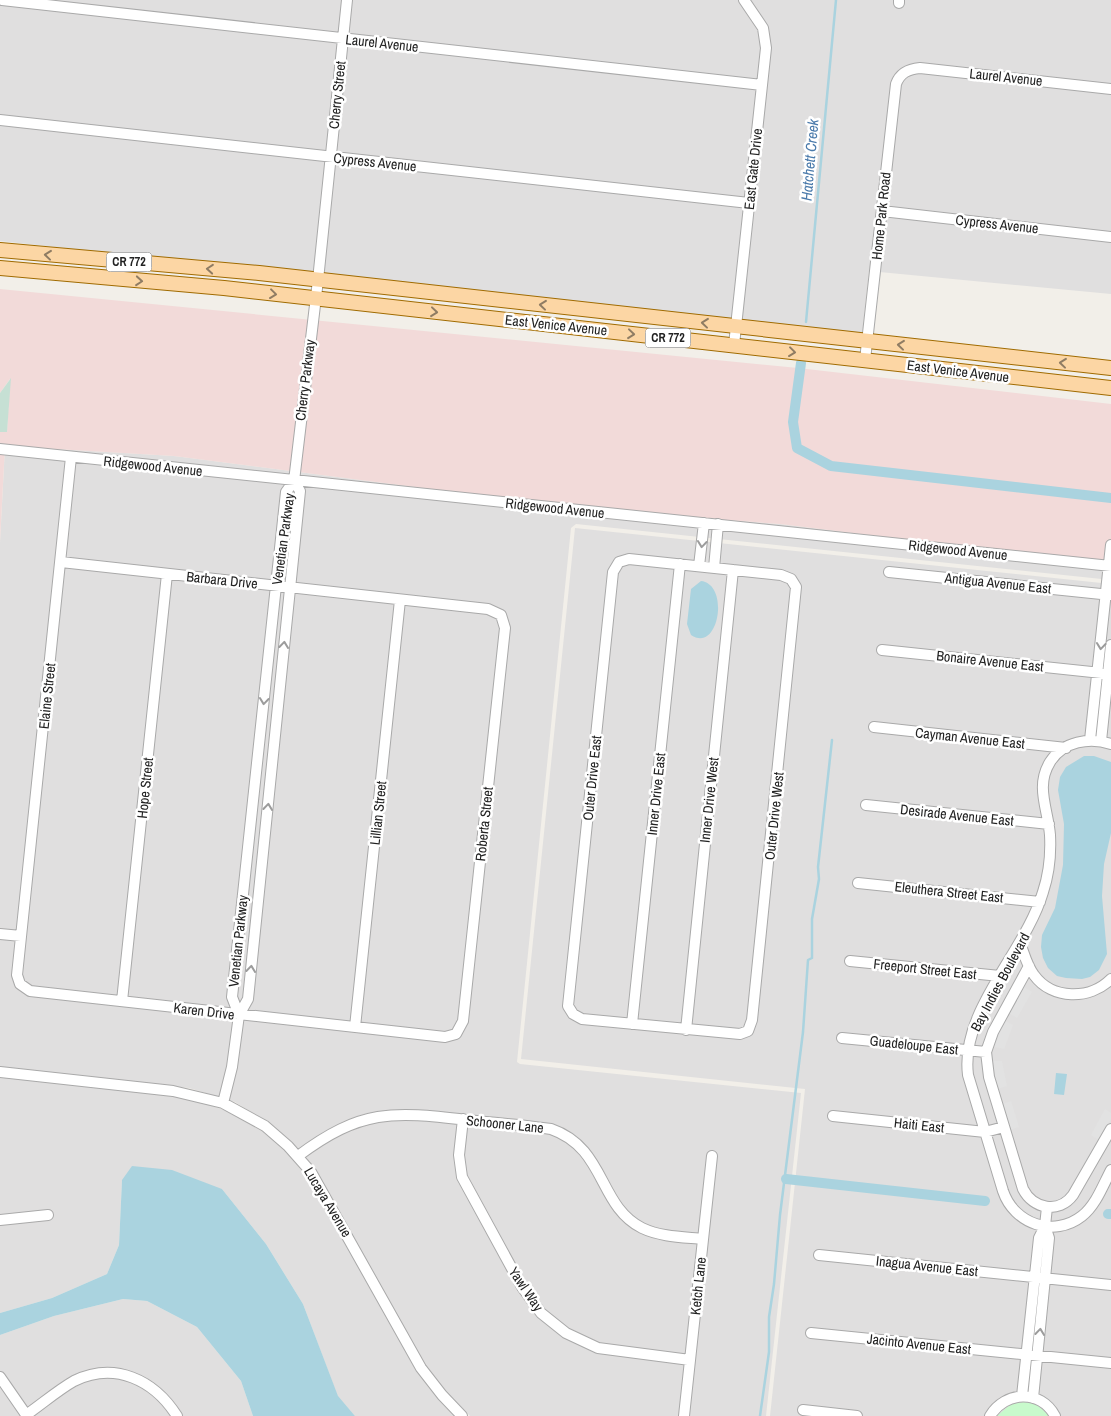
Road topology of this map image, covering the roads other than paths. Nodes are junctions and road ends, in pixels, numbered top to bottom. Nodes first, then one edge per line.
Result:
1 (2, 0) edge
2 (347, 0) edge
3 (744, 0) edge
4 (343, 38) junction
5 (903, 73) joint
6 (762, 85) junction
7 (1111, 89) edge
8 (0, 120) edge
9 (330, 157) junction
10 (749, 203) junction
11 (882, 211) junction
12 (1111, 237) edge
13 (0, 250) edge
14 (0, 268) edge
15 (318, 280) junction
16 (315, 299) junction
17 (736, 326) junction
18 (868, 341) junction
19 (734, 345) junction
20 (865, 360) junction
21 (1111, 368) edge
22 (1111, 388) edge
23 (0, 449) edge
24 (71, 456) junction
25 (294, 481) junction
26 (704, 523) junction
27 (718, 524) junction
28 (1111, 545) edge
29 (61, 562) junction
30 (680, 564) junction
31 (699, 566) junction
32 (1110, 566) edge
33 (714, 568) junction
34 (733, 570) junction
35 (889, 572) dead end
36 (167, 574) junction
37 (276, 586) junction
38 (290, 587) junction
39 (1108, 595) edge
40 (400, 600) junction
41 (501, 615) joint
42 (1111, 645) edge
43 (882, 650) dead end
44 (1106, 673) edge
45 (874, 727) dead end
46 (261, 728) junction
47 (276, 730) junction
48 (1090, 740) junction
49 (1106, 743) edge
50 (1066, 748) junction
51 (866, 805) dead end
52 (1048, 824) junction
53 (247, 863) junction
54 (262, 865) junction
55 (858, 883) dead end
56 (1040, 902) junction
57 (0, 934) edge
58 (21, 936) junction
59 (1020, 943) junction
60 (850, 961) dead end
61 (1029, 966) junction
62 (1000, 976) junction
63 (1111, 979) edge
64 (122, 1001) junction
65 (239, 1015) junction
66 (632, 1024) junction
67 (355, 1027) junction
68 (686, 1030) junction
69 (458, 1032) joint
70 (842, 1038) dead end
71 (967, 1051) junction
72 (986, 1052) junction
73 (0, 1072) edge
74 (223, 1103) junction
75 (833, 1116) dead end
76 (463, 1119) junction
77 (1004, 1127) junction
78 (1111, 1129) edge
79 (985, 1132) junction
80 (1108, 1141) edge
81 (298, 1156) junction
82 (712, 1156) dead end
83 (1111, 1170) edge
84 (1047, 1207) junction
85 (48, 1215) dead end
86 (0, 1220) edge
87 (1045, 1226) junction
88 (703, 1239) junction
89 (819, 1255) dead end
90 (1034, 1277) junction
91 (1045, 1278) junction
92 (1111, 1285) edge
93 (811, 1333) dead end
94 (1032, 1355) junction
95 (690, 1360) junction
96 (1111, 1363) edge
97 (0, 1377) edge
98 (1022, 1396) junction
99 (1033, 1398) junction
100 (803, 1410) dead end
101 (27, 1415) edge
102 (177, 1416) edge
103 (462, 1416) edge
104 (684, 1416) edge
105 (857, 1416) edge
106 (990, 1416) edge
107 (1055, 1416) edge

1 - 4 street, Laurel Avenue
2 - 4 street, Cherry Street
3 - 6 street, East Gate Drive
4 - 6 street, Laurel Avenue
4 - 9 street, Cherry Street
5 - 7 street, Laurel Avenue
5 - 11 street, Home Park Road
6 - 10 street, East Gate Drive
8 - 9 street, Cypress Avenue
9 - 10 street, Cypress Avenue
9 - 15 street, Cherry Street
10 - 17 street, East Gate Drive
11 - 12 street, Cypress Avenue
11 - 18 street, Home Park Road
15 -> 13 main road, East Venice Avenue / CR 772
14 -> 16 main road, East Venice Avenue / CR 772
15 - 16 street, Cherry Parkway
17 -> 15 main road, East Venice Avenue / CR 772
16 -> 19 main road, East Venice Avenue / CR 772
16 - 25 street, Cherry Parkway
17 - 18 main road, East Venice Avenue / CR 772
17 - 19 street, East Gate Drive
18 - 20 street, Home Park Road
21 -> 18 main road, East Venice Avenue / CR 772
19 -> 20 main road, East Venice Avenue / CR 772
20 - 22 main road, East Venice Avenue / CR 772
23 - 24 street, Ridgewood Avenue
24 - 25 street, Ridgewood Avenue
24 - 29 street, Elaine Street
25 - 26 street, Ridgewood Avenue
25 - 37 street, Venetian Parkway
25 - 38 street, Venetian Parkway
26 - 27 street, Ridgewood Avenue
26 -> 31 street
27 - 32 street, Ridgewood Avenue
27 - 33 street
28 - 32 street, Bay Indies Boulevard
29 - 36 street, Barbara Drive
29 - 58 street, Elaine Street
30 - 31 street, Outer Drive East
30 - 66 street, Inner Drive East
30 - 66 street, Outer Drive East
31 - 33 street, Outer Drive West
32 - 39 street, Bay Indies Boulevard
33 - 34 street, Outer Drive West
34 - 68 street, Inner Drive West
34 - 68 street, Outer Drive West
35 - 39 street, Antigua Avenue East
36 - 37 street, Barbara Drive
36 - 64 street, Hope Street
37 - 38 street, Barbara Drive
37 -> 46 street, Venetian Parkway
38 - 40 street, Barbara Drive
47 -> 38 street, Venetian Parkway
39 -> 44 street, Bay Indies Boulevard
40 - 41 street, Barbara Drive
40 - 67 street, Lillian Street
41 - 69 street, Roberta Street
42 - 44 street, Bay Indies Boulevard
43 - 44 street, Bonaire Avenue East
44 - 48 street, Bay Indies Boulevard
44 - 49 street, Bay Indies Boulevard
45 - 50 street, Cayman Avenue East
46 - 47 street
46 - 53 street, Venetian Parkway
54 -> 47 street, Venetian Parkway
48 - 49 street, Bay Indies Boulevard
48 - 50 street, Bay Indies Boulevard
50 - 52 street, Bay Indies Boulevard
51 - 52 street, Desirade Avenue East
52 - 56 street, Bay Indies Boulevard
53 - 54 street
53 - 65 street, Venetian Parkway
65 -> 54 street, Venetian Parkway
55 - 56 street, Eleuthera Street East
56 - 59 street, Bay Indies Boulevard
57 - 58 street
58 - 64 street, Karen Drive
59 - 61 street
59 - 62 street, Bay Indies Boulevard
60 - 62 street, Freeport Street East
61 - 63 street
61 - 72 street, Bay Indies Boulevard
62 - 71 street, Bay Indies Boulevard
64 - 65 street, Karen Drive
65 - 67 street, Karen Drive
65 - 74 street, Venetian Parkway
66 - 68 street, Outer Drive West
67 - 69 street, Karen Drive
70 - 71 street, Guadeloupe East
71 - 72 street, Guadeloupe East
71 - 79 street, Bay Indies Boulevard
72 - 77 street, Bay Indies Boulevard
73 - 74 street, Lucaya Avenue
74 - 81 street, Lucaya Avenue
75 - 79 street, Haiti East
76 - 81 street, Schooner Lane
76 - 88 street, Schooner Lane
76 - 95 street, Yawl Way
77 - 79 street, Haiti East
77 - 84 street, Bay Indies Boulevard
78 - 80 street
79 - 87 street, Bay Indies Boulevard
80 - 84 street
81 - 103 street, Lucaya Avenue
82 - 88 street, Ketch Lane
83 - 87 street, Bay Indies Boulevard
84 - 87 street
85 - 86 street
87 - 90 street
87 - 91 street
88 - 95 street, Ketch Lane
89 - 90 street, Inagua Avenue East
90 - 91 street, Inagua Avenue East
90 - 94 street
91 - 92 street, Inagua Avenue East
94 -> 91 street
93 - 94 street, Jacinto Avenue East
94 - 96 street, Jacinto Avenue East
94 - 98 street
94 - 99 street
95 - 104 street, Ketch Lane
97 - 101 street
98 - 99 street
98 - 106 street
99 - 107 street
100 - 105 street
101 - 102 street

